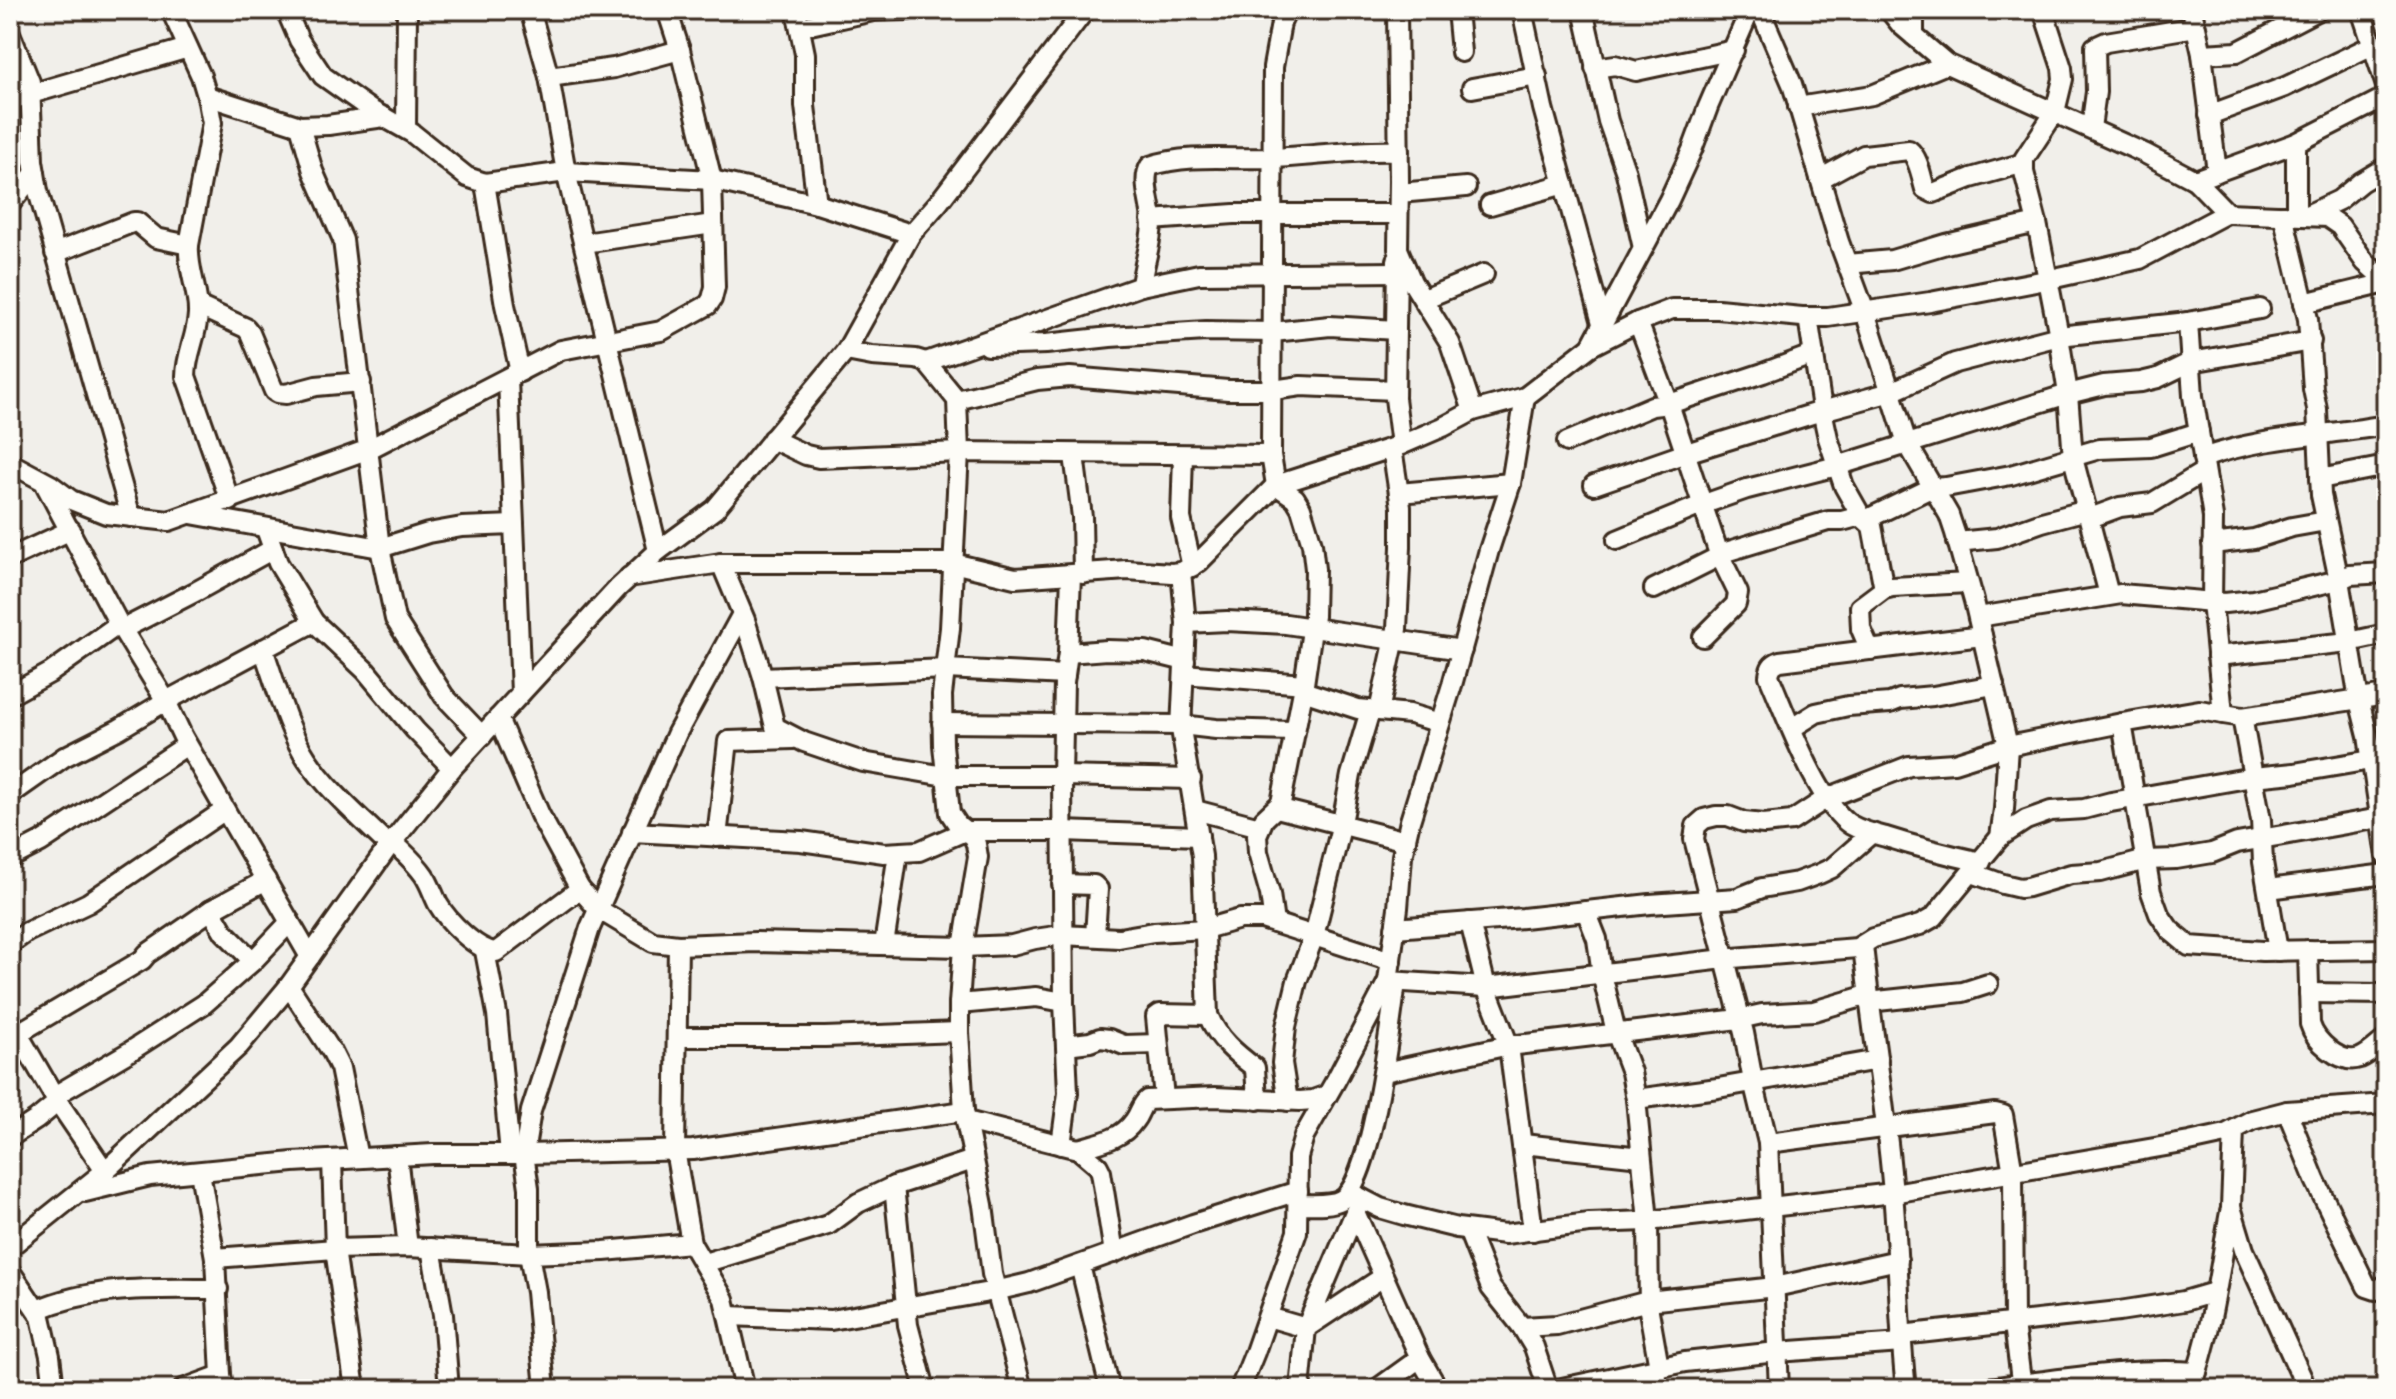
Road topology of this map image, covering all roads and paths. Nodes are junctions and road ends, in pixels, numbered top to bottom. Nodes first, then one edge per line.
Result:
1 (171, 10) edge
2 (286, 10) edge
3 (407, 10) edge
4 (530, 10) edge
5 (667, 10) edge
6 (908, 10) edge
7 (1085, 10) edge
8 (1287, 10) edge
9 (1397, 10) edge
10 (1457, 10) edge
11 (1522, 10) edge
12 (1583, 10) edge
13 (1889, 10) edge
14 (1914, 10) edge
15 (2043, 10) edge
16 (2318, 10) edge
17 (2361, 10) edge
18 (1760, 11) edge
19 (798, 18) edge
20 (2194, 18) edge
21 (10, 33) edge
22 (1914, 36) junction
23 (2373, 45) junction
24 (188, 48) junction
25 (680, 50) junction
26 (1734, 50) junction
27 (1461, 52) dead end
28 (2202, 54) junction
29 (1947, 64) junction
30 (1595, 68) junction
31 (1537, 76) junction
32 (549, 77) junction
33 (2386, 86) edge
34 (1472, 88) dead end
35 (32, 93) junction
36 (207, 96) junction
37 (2386, 97) edge
38 (10, 100) edge
39 (1798, 107) junction
40 (2055, 112) junction
41 (2209, 115) junction
42 (384, 117) junction
43 (300, 126) junction
44 (2091, 128) junction
45 (406, 129) junction
46 (2296, 143) junction
47 (1399, 151) junction
48 (1273, 158) junction
49 (2024, 163) junction
50 (2386, 167) edge
51 (566, 172) junction
52 (2217, 172) junction
53 (35, 173) junction
54 (1820, 179) junction
55 (712, 180) junction
56 (2195, 180) junction
57 (485, 183) junction
58 (1564, 184) junction
59 (1466, 187) dead end
60 (1399, 193) junction
61 (11, 202) edge
62 (817, 204) junction
63 (1490, 205) dead end
64 (2227, 213) junction
65 (1397, 214) junction
66 (1272, 215) junction
67 (2295, 215) junction
68 (1151, 220) junction
69 (2037, 223) junction
70 (713, 224) junction
71 (911, 234) junction
72 (584, 243) junction
73 (189, 245) junction
74 (1643, 248) junction
75 (1398, 249) junction
76 (55, 253) junction
77 (1847, 264) junction
78 (1397, 272) junction
79 (1272, 274) junction
80 (1484, 274) dead end
81 (2046, 280) junction
82 (2386, 282) edge
83 (1141, 286) junction
84 (1424, 299) junction
85 (2304, 303) junction
86 (198, 306) junction
87 (2260, 309) dead end
88 (1865, 312) junction
89 (1808, 317) junction
90 (1638, 322) junction
91 (2188, 322) junction
92 (1602, 323) junction
93 (1396, 330) junction
94 (1273, 332) junction
95 (2059, 336) junction
96 (2311, 341) junction
97 (609, 342) junction
98 (1591, 346) junction
99 (970, 347) junction
100 (846, 351) junction
101 (1814, 354) junction
102 (926, 362) junction
103 (2191, 362) junction
104 (514, 375) junction
105 (361, 382) junction
106 (1273, 390) junction
107 (1395, 390) junction
108 (1891, 392) junction
109 (2068, 394) junction
110 (1525, 397) junction
111 (957, 400) junction
112 (1669, 404) junction
113 (1473, 411) junction
114 (1822, 411) junction
115 (2386, 425) edge
116 (2199, 432) junction
117 (2318, 434) junction
118 (772, 439) junction
119 (1567, 442) dead end
120 (1907, 443) junction
121 (1396, 446) junction
122 (369, 449) junction
123 (959, 452) junction
124 (1686, 453) junction
125 (1074, 455) junction
126 (1183, 455) junction
127 (1271, 455) junction
128 (2073, 458) junction
129 (10, 463) edge
130 (2204, 464) junction
131 (1837, 466) junction
132 (2386, 466) edge
133 (2320, 479) junction
134 (42, 480) junction
135 (1511, 483) junction
136 (1276, 485) junction
137 (1594, 485) dead end
138 (1931, 488) junction
139 (1399, 493) junction
140 (230, 501) junction
141 (1704, 504) junction
142 (188, 514) junction
143 (2088, 514) junction
144 (131, 517) junction
145 (1864, 518) junction
146 (2326, 521) junction
147 (514, 525) junction
148 (266, 529) junction
149 (71, 530) junction
150 (1617, 540) dead end
151 (1957, 542) junction
152 (2212, 544) junction
153 (380, 548) junction
154 (273, 549) junction
155 (658, 551) junction
156 (1720, 555) junction
157 (10, 558) edge
158 (721, 563) junction
159 (953, 563) junction
160 (1186, 569) junction
161 (2386, 573) edge
162 (1077, 574) junction
163 (629, 577) junction
164 (2339, 580) junction
165 (1968, 583) junction
166 (1654, 589) dead end
167 (1884, 589) junction
168 (2109, 595) junction
169 (2212, 602) junction
170 (742, 614) junction
171 (314, 622) junction
172 (1186, 623) junction
173 (121, 626) junction
174 (1980, 626) junction
175 (1312, 629) junction
176 (2386, 634) edge
177 (1703, 637) dead end
178 (1395, 638) junction
179 (2349, 642) junction
180 (263, 649) junction
181 (1462, 650) junction
182 (1870, 650) junction
183 (1068, 653) junction
184 (2217, 656) junction
185 (1184, 667) junction
186 (946, 669) junction
187 (1065, 675) junction
188 (763, 677) junction
189 (1994, 685) junction
190 (1303, 688) junction
191 (521, 693) junction
192 (10, 695) edge
193 (2386, 695) edge
194 (2359, 700) junction
195 (166, 701) junction
196 (1375, 711) junction
197 (2223, 714) junction
198 (2242, 717) junction
199 (498, 718) junction
200 (942, 723) junction
201 (1064, 723) junction
202 (1440, 723) junction
203 (2122, 723) junction
204 (1181, 725) junction
205 (1792, 728) junction
206 (1294, 731) junction
207 (482, 736) junction
208 (796, 739) junction
209 (187, 745) junction
210 (2008, 746) junction
211 (2376, 757) edge
212 (452, 768) junction
213 (945, 776) junction
214 (1062, 776) junction
215 (2253, 777) junction
216 (1191, 779) junction
217 (10, 795) edge
218 (1827, 798) junction
219 (2136, 799) junction
220 (1277, 808) junction
221 (225, 810) junction
222 (1195, 810) junction
223 (2383, 818) edge
224 (1342, 823) junction
225 (1260, 827) junction
226 (965, 831) junction
227 (1063, 831) junction
228 (632, 832) junction
229 (1872, 833) junction
230 (1199, 836) junction
231 (717, 837) junction
232 (2000, 837) junction
233 (2262, 839) junction
234 (1406, 841) junction
235 (391, 844) junction
236 (898, 853) junction
237 (2386, 856) edge
238 (10, 858) edge
239 (2146, 860) junction
240 (1976, 868) junction
241 (2386, 874) edge
242 (266, 880) junction
243 (1062, 884) junction
244 (580, 889) junction
245 (2268, 889) junction
246 (1709, 900) junction
247 (598, 909) junction
248 (211, 910) junction
249 (1586, 911) junction
250 (290, 922) junction
251 (1470, 922) junction
252 (1274, 923) junction
253 (1395, 928) junction
254 (1205, 929) junction
255 (1062, 935) junction
256 (1095, 936) junction
257 (1314, 936) junction
258 (10, 944) edge
259 (678, 945) junction
260 (884, 945) junction
261 (1863, 945) junction
262 (963, 947) junction
263 (2386, 949) edge
264 (2308, 950) junction
265 (485, 951) junction
266 (2278, 951) junction
267 (310, 957) junction
268 (1724, 959) junction
269 (253, 961) junction
270 (1391, 961) junction
271 (1602, 974) junction
272 (1392, 981) junction
273 (1988, 984) dead end
274 (289, 986) junction
275 (1486, 987) junction
276 (2309, 993) junction
277 (2386, 994) edge
278 (1868, 998) junction
279 (1064, 1002) junction
280 (959, 1004) junction
281 (1208, 1015) junction
282 (1739, 1019) junction
283 (13, 1030) edge
284 (959, 1032) junction
285 (1616, 1032) junction
286 (678, 1037) junction
287 (2386, 1039) edge
288 (1158, 1044) junction
289 (1066, 1045) junction
290 (1509, 1046) junction
291 (1878, 1060) junction
292 (1384, 1072) junction
293 (1753, 1081) junction
294 (1327, 1095) junction
295 (1164, 1098) junction
296 (56, 1099) junction
297 (1636, 1099) junction
298 (1257, 1100) junction
299 (1288, 1101) junction
300 (2385, 1106) edge
301 (2287, 1111) junction
302 (965, 1116) junction
303 (1887, 1126) junction
304 (2234, 1130) junction
305 (10, 1137) edge
306 (1768, 1143) junction
307 (1523, 1144) junction
308 (1070, 1147) junction
309 (675, 1150) junction
310 (517, 1154) junction
311 (397, 1156) junction
312 (1641, 1157) junction
313 (358, 1158) junction
314 (332, 1160) junction
315 (973, 1160) junction
316 (105, 1171) junction
317 (200, 1172) junction
318 (2013, 1173) junction
319 (894, 1186) junction
320 (78, 1193) junction
321 (1893, 1193) junction
322 (1298, 1198) junction
323 (1355, 1201) junction
324 (1771, 1207) junction
325 (2231, 1207) junction
326 (1648, 1221) junction
327 (1468, 1230) junction
328 (1533, 1231) junction
329 (691, 1243) junction
330 (10, 1247) edge
331 (408, 1247) junction
332 (431, 1248) junction
333 (335, 1249) junction
334 (1114, 1253) junction
335 (529, 1254) junction
336 (215, 1258) junction
337 (1898, 1260) junction
338 (704, 1263) junction
339 (1080, 1265) junction
340 (10, 1271) edge
341 (1383, 1277) junction
342 (2386, 1285) edge
343 (1775, 1287) junction
344 (218, 1289) junction
345 (995, 1291) junction
346 (2215, 1292) junction
347 (1648, 1301) junction
348 (906, 1306) junction
349 (37, 1310) junction
350 (729, 1316) junction
351 (1268, 1317) junction
352 (2014, 1324) junction
353 (1522, 1327) junction
354 (1306, 1328) junction
355 (1902, 1339) junction
356 (1777, 1352) junction
357 (1420, 1358) junction
358 (1657, 1368) junction
359 (2194, 1381) edge
360 (223, 1382) edge
361 (2022, 1387) edge
362 (54, 1389) edge
363 (183, 1389) edge
364 (355, 1389) edge
365 (449, 1389) edge
366 (545, 1389) edge
367 (745, 1389) edge
368 (925, 1389) edge
369 (1022, 1389) edge
370 (1110, 1389) edge
371 (1240, 1389) edge
372 (1300, 1389) edge
373 (1377, 1389) edge
374 (1438, 1389) edge
375 (1548, 1389) edge
376 (1557, 1389) edge
377 (1657, 1389) edge
378 (1779, 1389) edge
379 (1906, 1389) edge
380 (1979, 1389) edge
381 (2307, 1389) edge

1 - 24 street
2 - 42 street
3 - 45 street
4 - 32 street
5 - 25 street
6 - 19 street
7 - 71 street
8 - 48 street
9 - 47 street
10 - 27 street
11 - 31 street
12 - 30 street
13 - 22 street
14 - 22 street
15 - 40 street
16 - 28 street
17 - 23 street
18 - 26 street
18 - 39 street
19 - 62 street
20 - 28 street
20 - 44 street
21 - 35 street
22 - 29 street
23 - 33 street
23 - 41 street
24 - 35 street
24 - 36 street
25 - 32 street
25 - 55 street
26 - 30 street
26 - 74 street
28 - 41 street
29 - 39 street
29 - 40 street
30 - 74 street
31 - 34 street
31 - 58 street
32 - 51 street
35 - 38 street
35 - 53 street
36 - 43 street
36 - 73 street
37 - 46 street
39 - 54 street
40 - 44 street
40 - 49 street
41 - 52 street
42 - 43 street
42 - 45 street
43 - 105 street
44 - 56 street
45 - 57 street
46 - 52 street
46 - 67 street
47 - 48 street
47 - 60 street
48 - 66 street
48 - 68 street
49 - 54 street
49 - 69 street
50 - 67 street
51 - 55 street
51 - 57 street
51 - 72 street
52 - 56 street
53 - 61 street
53 - 76 street
54 - 77 street
55 - 62 street
55 - 70 street
56 - 64 street
57 - 104 street
58 - 63 street
58 - 92 street
59 - 60 street
60 - 65 street
62 - 71 street
64 - 67 street
64 - 81 street
65 - 66 street
65 - 75 street
66 - 68 street
66 - 79 street
67 - 82 street
67 - 85 street
68 - 83 street
69 - 77 street
69 - 81 street
70 - 72 street
70 - 97 street
71 - 100 street
72 - 97 street
73 - 76 street
73 - 86 street
74 - 92 street
75 - 78 street
75 - 84 street
76 - 144 street
77 - 88 street
78 - 79 street
78 - 93 street
79 - 83 street
79 - 94 street
80 - 84 street
81 - 88 street
81 - 95 street
82 - 85 street
83 - 99 street
84 - 113 street
85 - 96 street
86 - 105 street
86 - 140 street
87 - 91 street
88 - 89 street
88 - 108 street
89 - 90 street
89 - 101 street
90 - 98 street
90 - 112 street
91 - 95 street
91 - 103 street
92 - 98 street
93 - 94 street
93 - 107 street
94 - 99 street
94 - 106 street
95 - 108 street
95 - 109 street
96 - 103 street
96 - 117 street
97 - 104 street
97 - 155 street
98 - 110 street
99 - 102 street
100 - 102 street
100 - 118 street
101 - 112 street
101 - 114 street
102 - 111 street
103 - 109 street
103 - 116 street
104 - 122 street
104 - 147 street
105 - 122 street
106 - 107 street
106 - 111 street
106 - 127 street
107 - 121 street
108 - 114 street
108 - 120 street
109 - 120 street
109 - 128 street
110 - 113 street
110 - 135 street
111 - 123 street
112 - 119 street
112 - 124 street
113 - 121 street
114 - 124 street
114 - 131 street
115 - 117 street
116 - 128 street
116 - 130 street
117 - 130 street
117 - 133 street
118 - 123 street
118 - 155 street
120 - 131 street
120 - 138 street
121 - 136 street
121 - 139 street
122 - 140 street
122 - 153 street
123 - 125 street
123 - 159 street
124 - 137 street
124 - 141 street
125 - 126 street
125 - 162 street
126 - 127 street
126 - 160 street
127 - 136 street
128 - 138 street
128 - 143 street
129 - 134 street
130 - 143 street
130 - 152 street
131 - 141 street
131 - 145 street
132 - 133 street
133 - 146 street
134 - 144 street
134 - 149 street
135 - 139 street
135 - 181 street
136 - 160 street
136 - 175 street
138 - 145 street
138 - 151 street
139 - 178 street
140 - 142 street
141 - 150 street
141 - 156 street
142 - 144 street
142 - 148 street
143 - 151 street
143 - 168 street
145 - 156 street
145 - 167 street
146 - 152 street
146 - 164 street
147 - 153 street
147 - 191 street
148 - 153 street
148 - 154 street
149 - 157 street
149 - 173 street
151 - 165 street
152 - 169 street
153 - 207 street
154 - 171 street
154 - 173 street
155 - 163 street
156 - 166 street
156 - 177 street
158 - 159 street
158 - 163 street
158 - 170 street
159 - 162 street
159 - 186 street
160 - 162 street
160 - 172 street
161 - 164 street
162 - 183 street
163 - 191 street
164 - 169 street
164 - 179 street
165 - 167 street
165 - 174 street
167 - 182 street
168 - 169 street
168 - 174 street
169 - 184 street
170 - 188 street
170 - 228 street
171 - 180 street
171 - 212 street
172 - 175 street
172 - 185 street
173 - 192 street
173 - 195 street
174 - 182 street
174 - 189 street
175 - 178 street
175 - 190 street
176 - 179 street
178 - 181 street
178 - 196 street
179 - 184 street
179 - 194 street
180 - 195 street
180 - 235 street
181 - 202 street
182 - 205 street
183 - 185 street
183 - 187 street
184 - 197 street
185 - 190 street
185 - 204 street
186 - 187 street
186 - 188 street
186 - 200 street
187 - 201 street
188 - 208 street
189 - 205 street
189 - 210 street
190 - 196 street
190 - 206 street
191 - 199 street
193 - 194 street
194 - 198 street
194 - 211 street
195 - 209 street
195 - 217 street
196 - 202 street
196 - 224 street
197 - 198 street
197 - 203 street
198 - 215 street
199 - 207 street
199 - 244 street
200 - 201 street
200 - 213 street
201 - 204 street
201 - 214 street
202 - 234 street
203 - 210 street
203 - 219 street
204 - 206 street
204 - 216 street
205 - 218 street
206 - 220 street
207 - 212 street
208 - 213 street
208 - 231 street
209 - 221 street
209 - 238 street
210 - 218 street
210 - 232 street
211 - 215 street
211 - 223 street
212 - 235 street
213 - 214 street
213 - 226 street
214 - 216 street
214 - 227 street
215 - 219 street
215 - 233 street
216 - 222 street
218 - 229 street
218 - 246 street
219 - 232 street
219 - 239 street
220 - 224 street
220 - 225 street
221 - 242 street
221 - 258 street
222 - 225 street
222 - 230 street
223 - 233 street
223 - 237 street
224 - 234 street
224 - 257 street
225 - 252 street
226 - 227 street
226 - 236 street
226 - 262 street
227 - 230 street
227 - 243 street
228 - 231 street
228 - 247 street
229 - 240 street
229 - 246 street
230 - 254 street
231 - 236 street
232 - 240 street
233 - 239 street
233 - 245 street
234 - 253 street
235 - 265 street
235 - 267 street
236 - 260 street
239 - 240 street
239 - 266 street
240 - 261 street
241 - 245 street
242 - 248 street
242 - 250 street
243 - 255 street
243 - 256 street
244 - 247 street
244 - 265 street
245 - 266 street
246 - 249 street
246 - 268 street
247 - 259 street
247 - 310 street
248 - 269 street
248 - 283 street
249 - 251 street
249 - 271 street
250 - 267 street
250 - 269 street
251 - 253 street
251 - 275 street
252 - 254 street
252 - 257 street
253 - 270 street
254 - 256 street
254 - 281 street
255 - 256 street
255 - 262 street
255 - 279 street
257 - 270 street
257 - 299 street
259 - 260 street
259 - 286 street
260 - 262 street
261 - 268 street
261 - 278 street
262 - 280 street
263 - 264 street
264 - 266 street
264 - 276 street
265 - 310 street
267 - 274 street
268 - 271 street
268 - 282 street
269 - 296 street
270 - 272 street
271 - 275 street
271 - 285 street
272 - 275 street
272 - 292 street
272 - 294 street
273 - 278 street
274 - 313 street
274 - 316 street
275 - 290 street
276 - 277 street
276 - 287 street
278 - 282 street
278 - 291 street
279 - 280 street
279 - 289 street
280 - 284 street
281 - 288 street
281 - 298 street
282 - 285 street
282 - 293 street
283 - 296 street
284 - 286 street
284 - 302 street
285 - 290 street
285 - 297 street
286 - 309 street
288 - 289 street
288 - 295 street
289 - 308 street
290 - 292 street
290 - 307 street
291 - 293 street
291 - 303 street
292 - 323 street
293 - 297 street
293 - 306 street
294 - 299 street
294 - 322 street
295 - 298 street
295 - 308 street
296 - 305 street
296 - 316 street
297 - 312 street
298 - 299 street
300 - 301 street
301 - 304 street
301 - 342 street
302 - 308 street
302 - 309 street
302 - 315 street
303 - 306 street
303 - 318 street
303 - 321 street
304 - 318 street
304 - 325 street
306 - 324 street
307 - 312 street
307 - 328 street
308 - 334 street
309 - 310 street
309 - 329 street
310 - 311 street
310 - 335 street
311 - 313 street
311 - 331 street
312 - 326 street
313 - 314 street
314 - 317 street
314 - 333 street
315 - 319 street
315 - 345 street
316 - 320 street
317 - 320 street
317 - 336 street
318 - 321 street
318 - 352 street
319 - 338 street
319 - 348 street
320 - 330 street
321 - 324 street
321 - 337 street
322 - 323 street
322 - 334 street
322 - 351 street
323 - 327 street
323 - 341 street
323 - 354 street
324 - 326 street
324 - 343 street
325 - 346 street
325 - 381 street
326 - 328 street
326 - 347 street
327 - 328 street
327 - 353 street
329 - 335 street
329 - 338 street
331 - 332 street
331 - 333 street
332 - 335 street
332 - 365 street
333 - 336 street
333 - 364 street
334 - 339 street
335 - 366 street
336 - 344 street
337 - 343 street
337 - 355 street
338 - 350 street
339 - 345 street
339 - 370 street
340 - 349 street
341 - 354 street
341 - 357 street
343 - 347 street
343 - 356 street
344 - 349 street
344 - 360 street
345 - 348 street
345 - 369 street
346 - 352 street
346 - 359 street
347 - 353 street
347 - 358 street
348 - 350 street
348 - 368 street
349 - 362 street
350 - 367 street
351 - 354 street
351 - 371 street
352 - 355 street
352 - 361 street
353 - 375 street
354 - 372 street
355 - 356 street
355 - 379 street
356 - 358 street
356 - 378 street
357 - 373 street
357 - 374 street
358 - 376 street
358 - 377 street
359 - 361 street
360 - 363 street
361 - 380 street

